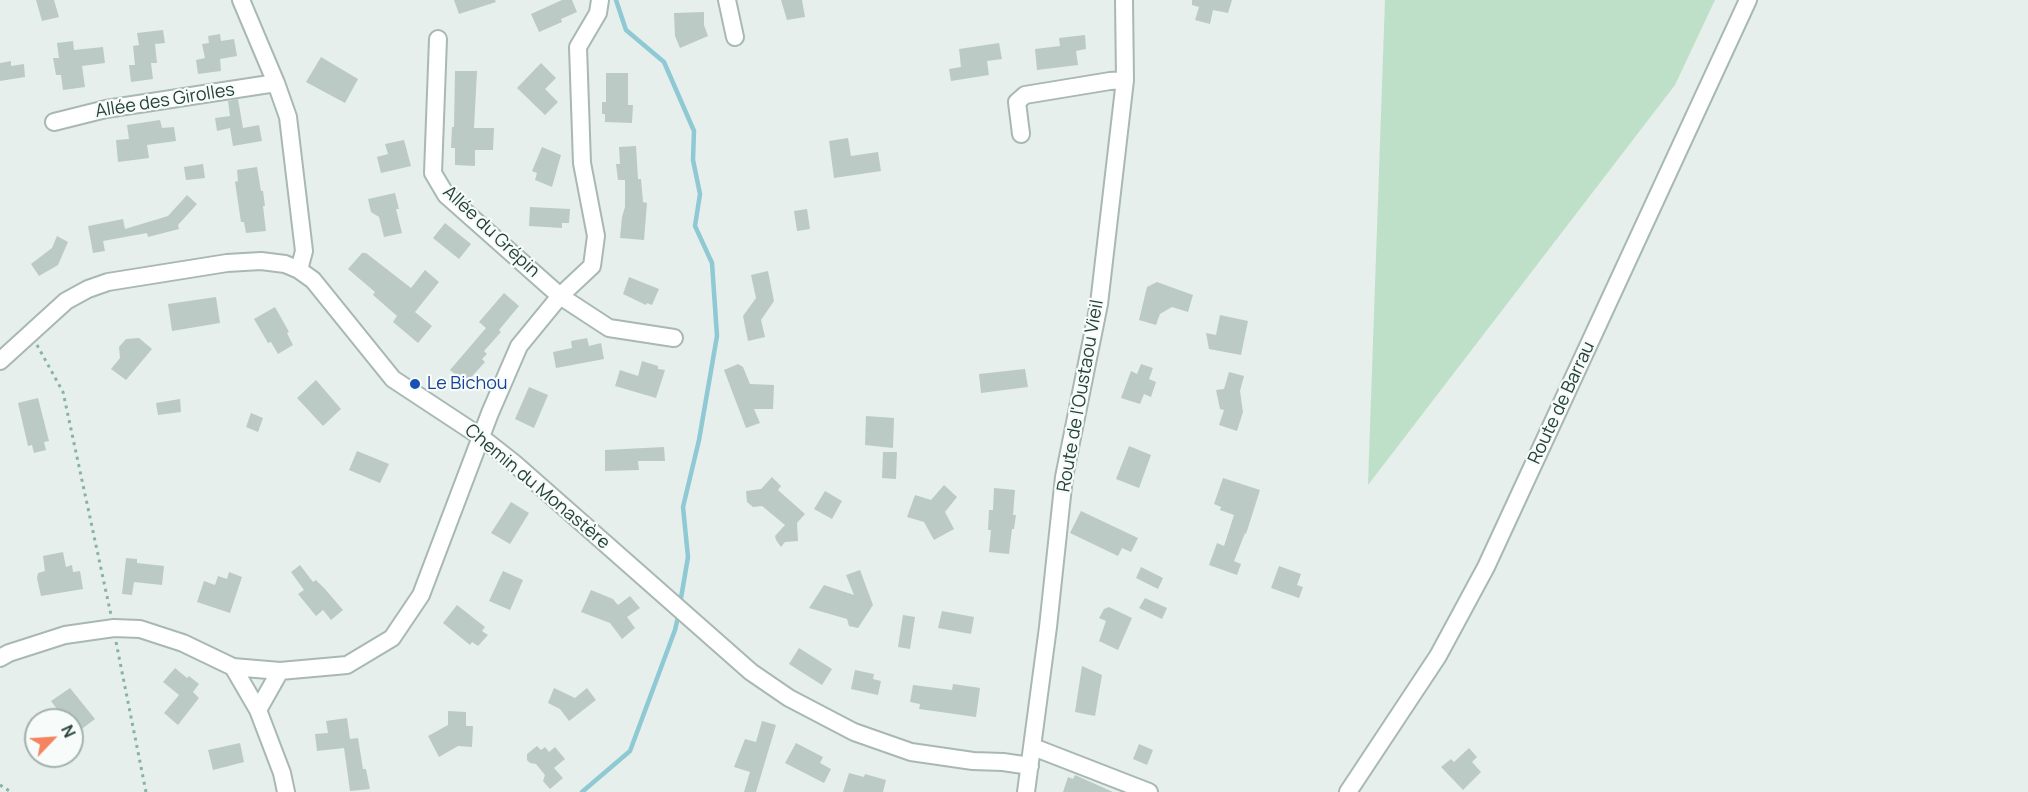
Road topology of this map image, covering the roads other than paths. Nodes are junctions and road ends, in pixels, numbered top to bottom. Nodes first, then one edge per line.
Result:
1 (241, 0) edge
2 (600, 0) edge
3 (727, 0) edge
4 (1124, 0) edge
5 (1748, 0) edge
6 (735, 37) dead end
7 (438, 39) dead end
8 (1125, 80) junction
9 (276, 83) junction
10 (54, 122) dead end
11 (1021, 134) dead end
12 (299, 270) junction
13 (560, 296) junction
14 (674, 338) dead end
15 (0, 361) edge
16 (481, 437) junction
17 (0, 657) edge
18 (233, 667) junction
19 (280, 671) junction
20 (258, 710) junction
21 (1033, 747) junction
22 (1030, 766) junction
23 (286, 792) edge
24 (1026, 792) edge
25 (1149, 792) edge
26 (1348, 792) edge

1 - 9 street
2 - 13 street
3 - 6 street
4 - 8 street, Route de l'Oustaou Vieil
5 - 26 street, Route de Barrau
7 - 13 street, Allée du Grépin
8 - 11 street
8 - 21 street, Route de l'Oustaou Vieil
9 - 10 street, Allée des Girolles
9 - 12 street
12 - 15 street, Chemin du Monastère
12 - 16 street, Chemin du Monastère
13 - 14 street, Allée du Grépin
13 - 16 street
16 - 19 street
16 - 22 street, Chemin du Monastère
17 - 18 street
18 - 19 street
18 - 20 street
19 - 20 street
20 - 23 street
21 - 22 street, Route de l'Oustaou Vieil
21 - 25 street
22 - 24 street, Route de l'Oustaou Vieil

